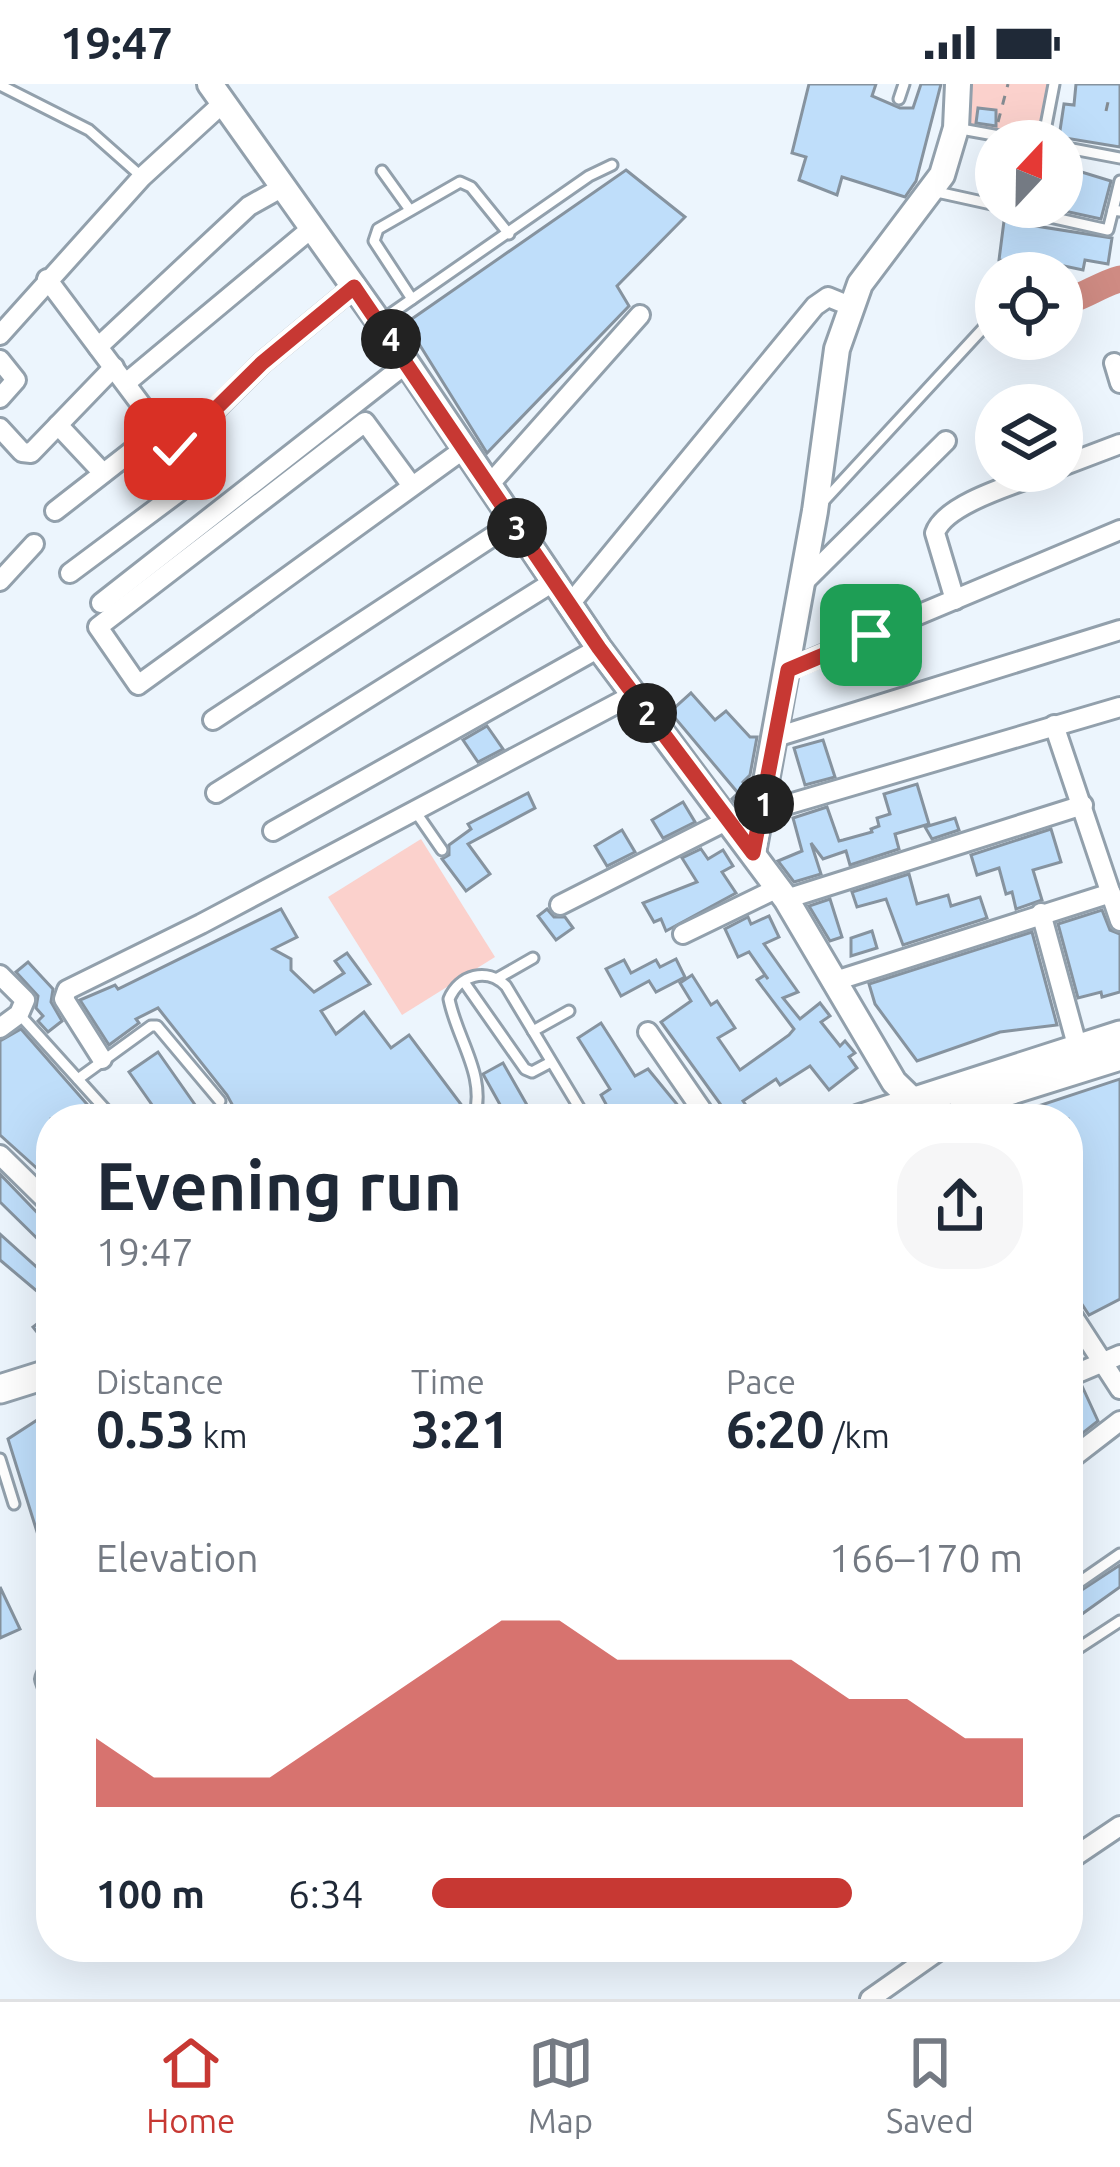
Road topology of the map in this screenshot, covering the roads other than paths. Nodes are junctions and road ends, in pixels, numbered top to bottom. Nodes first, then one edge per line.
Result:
1 (904, 84) edge
2 (958, 84) edge
3 (1054, 84) edge
4 (0, 85) edge
5 (217, 93) edge
6 (899, 99) dead end
7 (1047, 120) edge
8 (956, 128) junction
9 (975, 131) edge
10 (1083, 151) edge
11 (1120, 158) edge
12 (612, 165) dead end
13 (382, 171) dead end
14 (142, 177) junction
15 (1120, 181) edge
16 (283, 187) junction
17 (932, 192) junction
18 (975, 201) edge
19 (410, 210) junction
20 (1116, 211) edge
21 (1083, 224) edge
22 (312, 228) junction
23 (509, 234) junction
24 (47, 279) junction
25 (354, 287) junction
26 (412, 299) junction
27 (850, 306) junction
28 (640, 315) dead end
29 (379, 322) junction
30 (0, 335) edge
31 (975, 337) edge
32 (98, 347) junction
33 (0, 360) edge
34 (407, 363) junction
35 (120, 375) junction
36 (0, 398) edge
37 (58, 425) junction
38 (0, 428) edge
39 (159, 430) junction
40 (946, 441) dead end
41 (1120, 444) edge
42 (175, 449) junction
43 (464, 449) junction
44 (1083, 458) edge
45 (103, 473) junction
46 (489, 485) junction
47 (412, 486) junction
48 (998, 492) edge
49 (55, 511) dead end
50 (815, 511) junction
51 (513, 523) junction
52 (1120, 530) edge
53 (34, 544) dead end
54 (70, 573) dead end
55 (0, 580) edge
56 (553, 582) junction
57 (802, 583) junction
58 (955, 600) junction
59 (101, 603) dead end
60 (570, 604) junction
61 (1120, 630) edge
62 (599, 648) junction
63 (788, 670) junction
64 (633, 695) junction
65 (1120, 707) edge
66 (213, 720) dead end
67 (1054, 724) junction
68 (776, 737) junction
69 (216, 794) dead end
70 (1083, 806) junction
71 (415, 811) junction
72 (762, 812) junction
73 (728, 820) junction
74 (273, 831) dead end
75 (442, 850) dead end
76 (753, 853) junction
77 (1111, 893) junction
78 (782, 894) junction
79 (560, 905) dead end
80 (1041, 914) junction
81 (1120, 920) edge
82 (683, 934) dead end
83 (533, 958) dead end
84 (0, 974) edge
85 (498, 978) junction
86 (464, 982) junction
87 (832, 982) junction
88 (569, 1011) dead end
89 (19, 1014) junction
90 (0, 1028) edge
91 (533, 1031) junction
92 (647, 1032) dead end
93 (1120, 1035) edge
94 (1078, 1049) junction
95 (1120, 1056) edge
96 (102, 1059) junction
97 (551, 1062) junction
98 (78, 1079) junction
99 (220, 1101) dead end
100 (100, 1104) edge
101 (478, 1104) edge
102 (577, 1104) edge
103 (697, 1104) edge
104 (914, 1104) edge
105 (947, 1104) edge
106 (957, 1104) edge
107 (0, 1155) edge
108 (36, 1190) edge
109 (1083, 1330) edge
110 (1112, 1358) edge
111 (1083, 1371) edge
112 (36, 1378) edge
113 (0, 1389) edge
114 (1120, 1389) edge
115 (36, 1397) edge
116 (0, 1408) edge
117 (1120, 1420) edge
118 (1083, 1449) edge
119 (0, 1459) edge
120 (14, 1504) dead end
121 (1120, 1554) edge
122 (1083, 1580) edge
123 (1120, 1621) edge
124 (1083, 1645) edge
125 (1120, 1826) edge
126 (1083, 1851) edge
127 (923, 1962) edge
128 (870, 1999) edge

1 - 6 lane
2 - 8 street
3 - 7 lane
4 - 14 lane
5 - 14 street
5 - 16 street
8 - 9 lane
8 - 17 street
10 - 11 lane
12 - 23 lane
13 - 19 lane
14 - 24 street
15 - 20 lane
16 - 22 street
16 - 32 street
17 - 18 lane
17 - 27 street
19 - 23 lane
19 - 26 lane
20 - 21 lane
22 - 25 street
22 - 35 street
23 - 26 lane
24 - 30 street
24 - 32 street
25 - 29 street
25 - 42 street
26 - 29 lane
27 - 50 street
27 - 60 street
28 - 46 street
29 - 34 street
31 - 50 lane
32 - 35 street
33 - 36 street
34 - 43 street
34 - 59 street
35 - 37 street
35 - 39 street
37 - 38 street
37 - 45 street
39 - 42 street
39 - 45 street
40 - 57 street
41 - 44 street
42 - 54 street
43 - 46 street
43 - 47 street
45 - 49 street
46 - 51 street
47 - 47 street
48 - 58 street
50 - 57 street
51 - 56 street
51 - 66 street
52 - 58 street
53 - 55 street
56 - 60 street
56 - 69 street
57 - 63 street
58 - 63 street
60 - 62 street
61 - 68 street
62 - 64 street
62 - 74 street
63 - 68 street
64 - 71 street
64 - 73 street
65 - 67 street
67 - 70 street
67 - 72 street
68 - 72 street
70 - 77 street
70 - 78 street
71 - 75 lane
71 - 96 street
72 - 76 street
73 - 76 street
73 - 79 street
76 - 78 street
77 - 80 street
77 - 81 street
78 - 82 street
78 - 87 street
80 - 87 street
80 - 94 street
83 - 85 lane
84 - 89 street
85 - 86 lane
85 - 91 lane
86 - 97 lane
86 - 101 lane
87 - 104 street
88 - 91 lane
89 - 90 street
89 - 98 lane
91 - 97 lane
92 - 103 street
93 - 94 main road
94 - 105 main road
95 - 106 main road
96 - 98 lane
96 - 99 lane
97 - 102 lane
98 - 100 lane
107 - 108 street
109 - 110 street
110 - 111 street
110 - 114 street
112 - 113 main road
115 - 116 main road
117 - 118 street
119 - 120 lane
121 - 122 lane
123 - 124 lane
125 - 126 street
127 - 128 street

